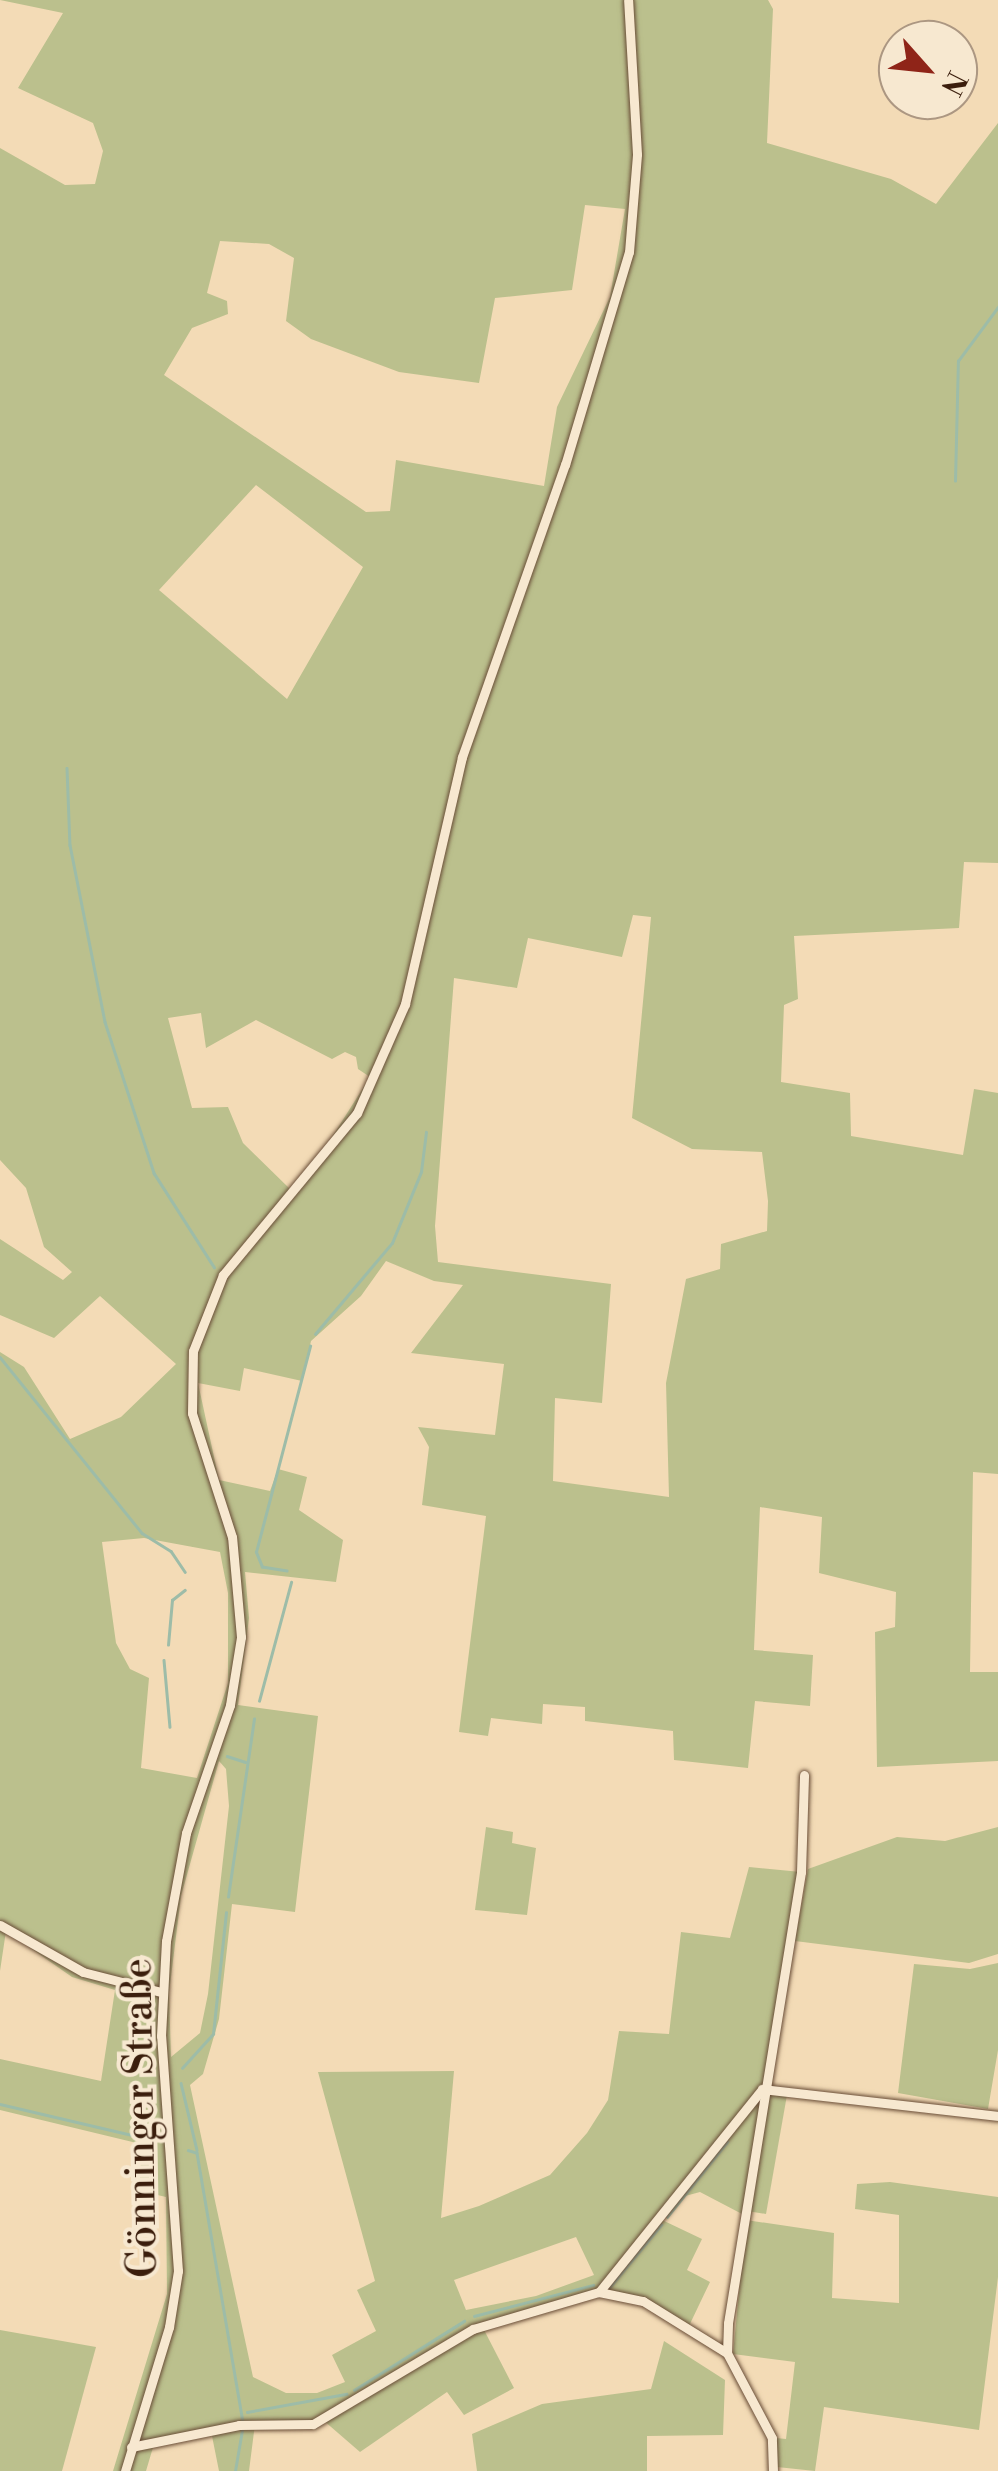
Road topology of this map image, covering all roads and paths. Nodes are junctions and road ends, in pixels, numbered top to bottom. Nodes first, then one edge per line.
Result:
1 (628, 0) edge
2 (804, 1775) dead end
3 (0, 1925) edge
4 (161, 1992) junction
5 (762, 2090) junction
6 (998, 2116) edge
7 (599, 2292) junction
8 (728, 2354) junction
9 (131, 2448) junction
10 (125, 2471) edge
11 (772, 2471) edge

1 - 4 street, Gönninger Straße
2 - 5 street
3 - 4 street
4 - 9 street, Gönninger Straße
5 - 6 street
5 - 7 street
5 - 8 street
7 - 8 street
7 - 9 street
8 - 11 street
9 - 10 street, Gönninger Straße

